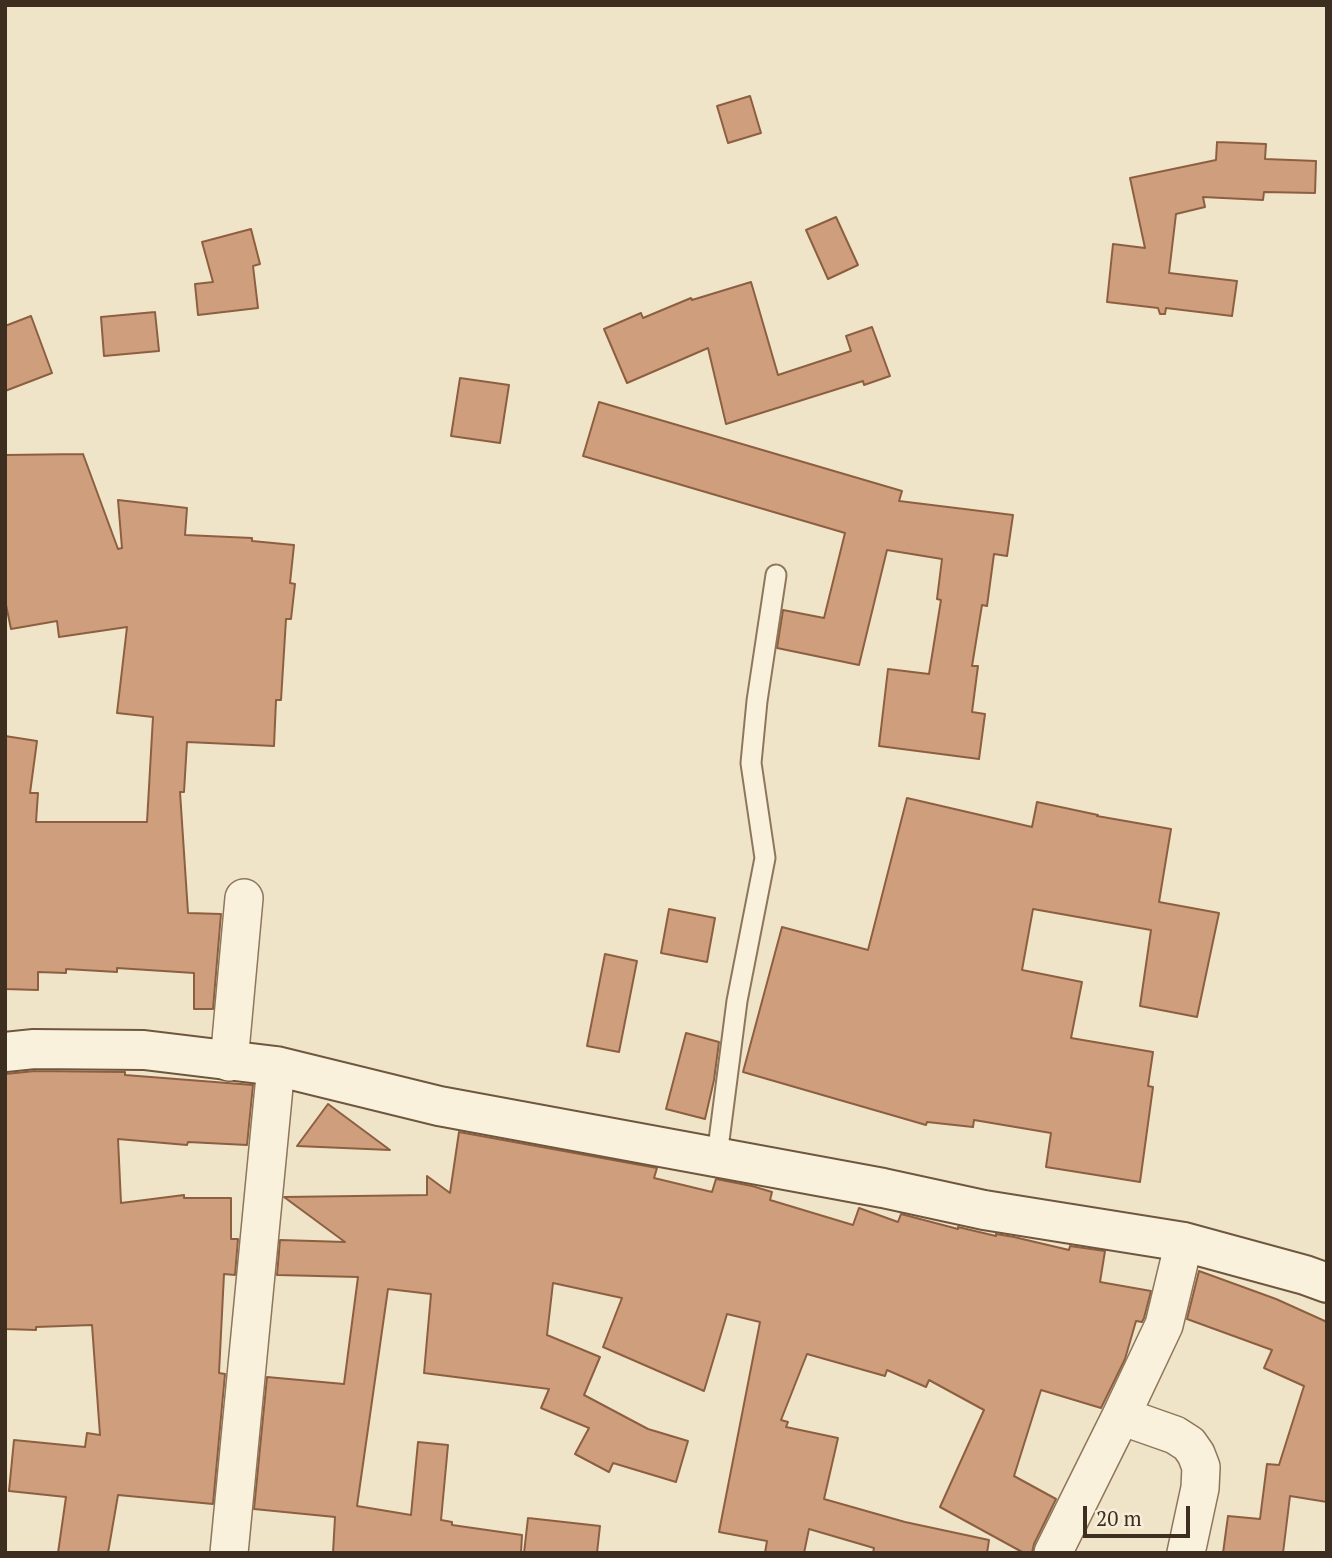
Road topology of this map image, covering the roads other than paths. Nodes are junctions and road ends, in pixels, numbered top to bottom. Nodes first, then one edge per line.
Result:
1 (776, 575) dead end
2 (244, 898) dead end
3 (230, 1049) junction
4 (5, 1052) edge
5 (276, 1066) junction
6 (717, 1156) junction
7 (1184, 1242) junction
8 (1327, 1283) edge
9 (1121, 1416) junction
10 (229, 1553) edge
11 (1053, 1553) edge
12 (1186, 1553) edge

1 - 6 lane
2 - 3 street
3 - 4 street
3 - 5 street
5 - 6 street
5 - 10 street
6 - 7 street
7 - 8 street
7 - 9 street
9 - 11 street
9 - 12 street

